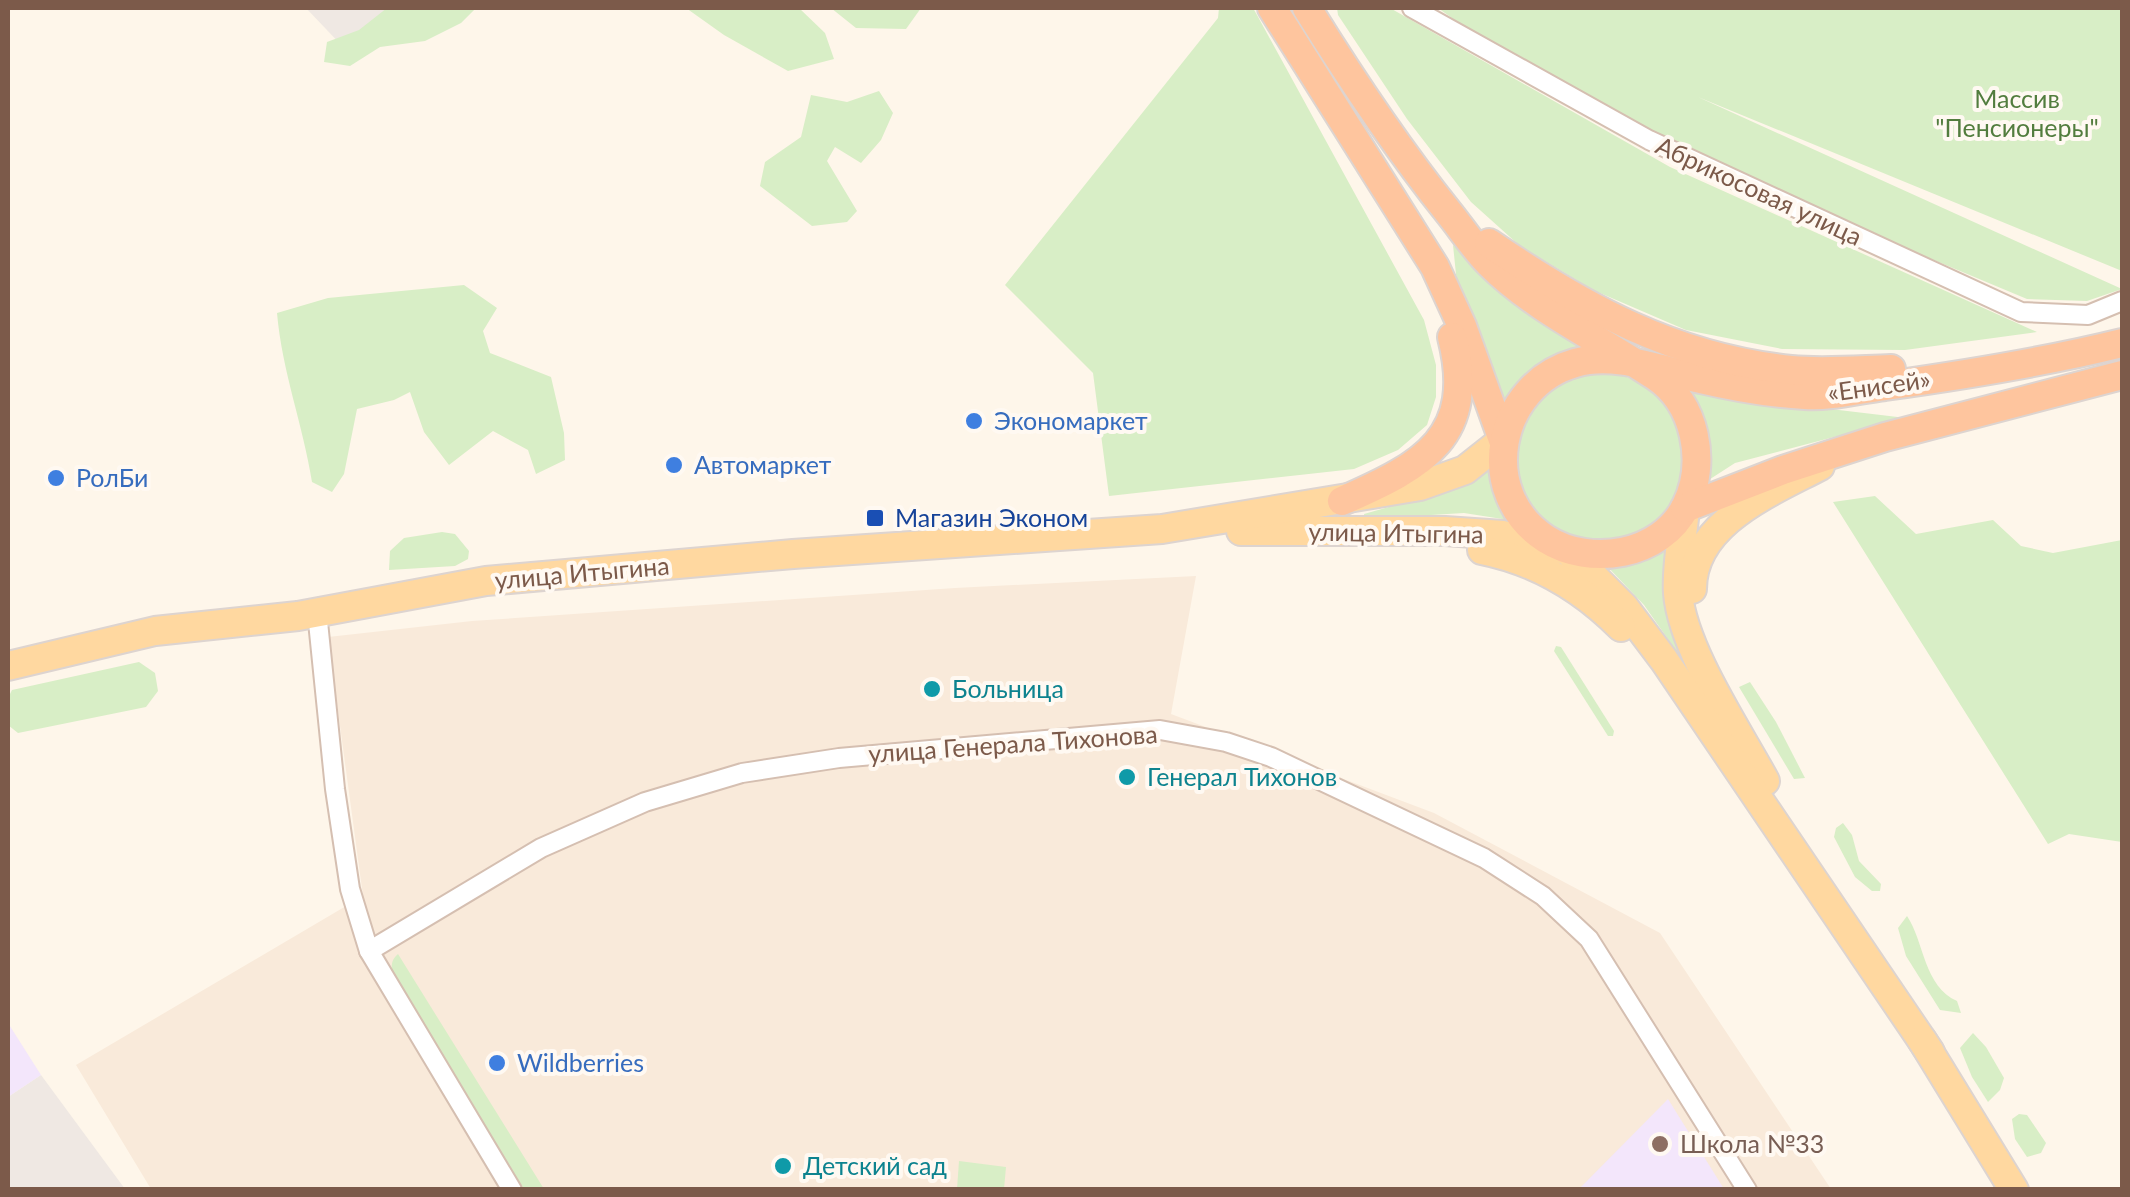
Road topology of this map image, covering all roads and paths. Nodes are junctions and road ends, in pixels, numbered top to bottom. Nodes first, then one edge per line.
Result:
1 (1272, 8) edge
2 (1307, 8) edge
3 (1412, 8) edge
4 (1410, 165) junction
5 (1434, 267) junction
6 (2122, 301) edge
7 (2122, 344) edge
8 (2078, 352) junction
9 (1636, 364) junction
10 (2122, 375) edge
11 (1502, 440) junction
12 (1854, 447) junction
13 (1342, 501) junction
14 (1685, 508) junction
15 (1162, 529) junction
16 (1352, 530) junction
17 (1568, 551) junction
18 (317, 612) junction
19 (8, 666) edge
20 (1700, 714) junction
21 (1729, 714) junction
22 (369, 951) junction
23 (1930, 1052) junction
24 (512, 1190) edge
25 (1748, 1190) edge
26 (2014, 1190) edge

1 - 5 highway
2 - 4 highway
3 - 6 street, Абрикосовая улица
4 - 8 highway
4 - 9 highway
5 - 11 highway
5 - 13 highway
7 - 8 highway, «Енисей»
8 - 9 highway, «Енисей»
9 - 11 highway, «Енисей»
9 - 14 highway
10 - 12 highway, «Енисей»
11 - 13 main road, улица Итыгина
11 - 17 highway
12 - 14 highway, «Енисей»
12 - 21 main road
13 - 15 main road, улица Итыгина
14 - 17 highway, «Енисей»
14 - 21 main road
15 - 16 main road, улица Итыгина
15 - 18 main road, улица Итыгина
16 - 17 main road, улица Итыгина
16 - 20 main road
17 - 20 main road
18 - 19 main road, улица Итыгина
18 - 22 street
20 - 23 main road
21 - 23 main road
22 - 24 street
22 - 25 street, улица Генерала Тихонова
23 - 26 main road

